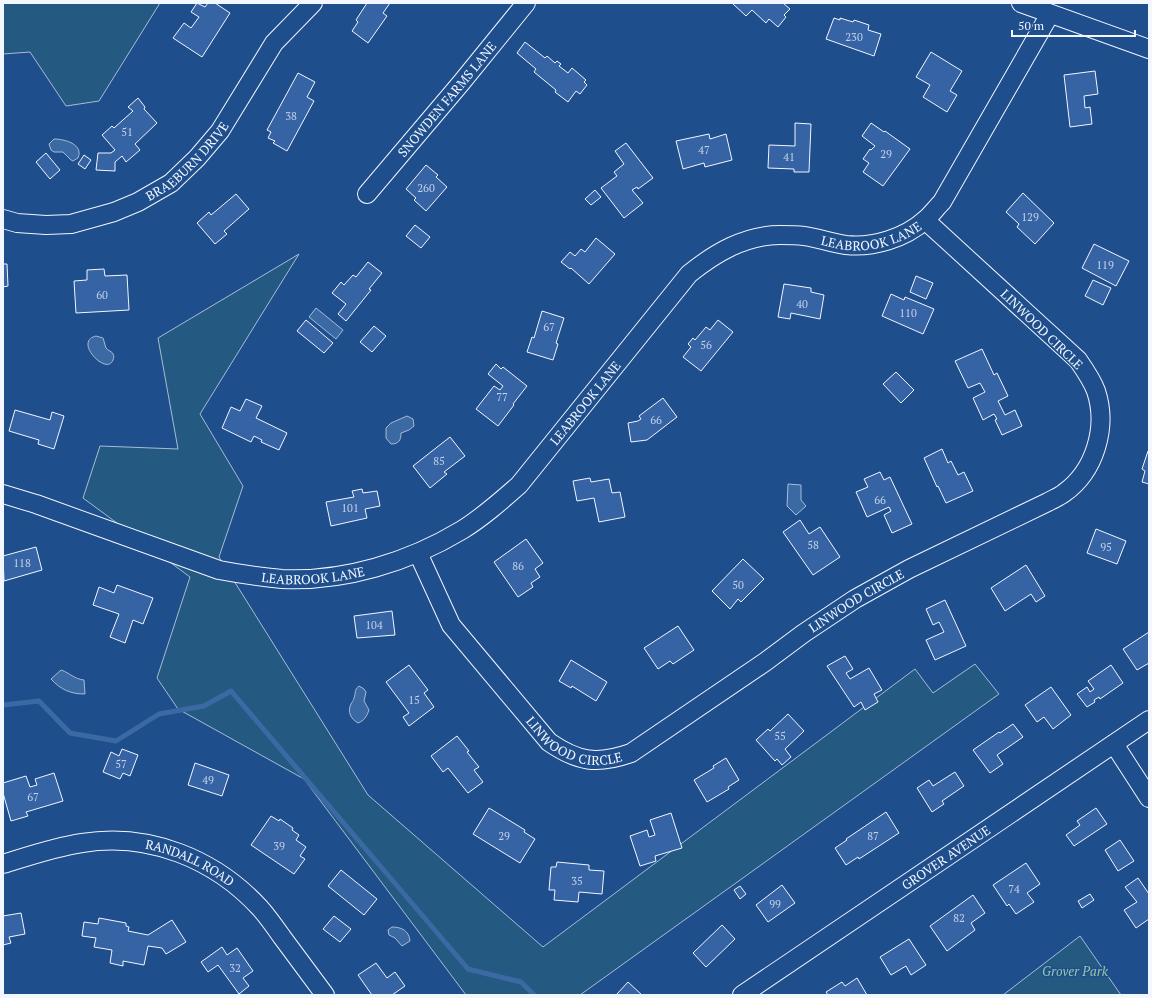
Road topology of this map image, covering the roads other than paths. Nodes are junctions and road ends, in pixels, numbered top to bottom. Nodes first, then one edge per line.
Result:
1 (313, 3) edge
2 (526, 3) edge
3 (1021, 3) edge
4 (1050, 14) junction
5 (1149, 49) edge
6 (367, 194) dead end
7 (3, 218) edge
8 (925, 220) junction
9 (3, 494) edge
10 (418, 553) junction
11 (1149, 720) edge
12 (1114, 744) junction
13 (1149, 798) edge
14 (3, 864) edge
15 (326, 995) edge
16 (742, 995) edge

1 - 7 street, BRAEBURN DRIVE
2 - 6 street, SNOWDEN FARMS LANE
3 - 4 street
4 - 5 street
4 - 8 street, LEABROOK LANE
8 - 10 street, LEABROOK LANE
8 - 10 street, LINWOOD CIRCLE
9 - 10 street, LEABROOK LANE
11 - 12 street, GROVER AVENUE
12 - 13 street
12 - 16 street, GROVER AVENUE
14 - 15 street, RANDALL ROAD

